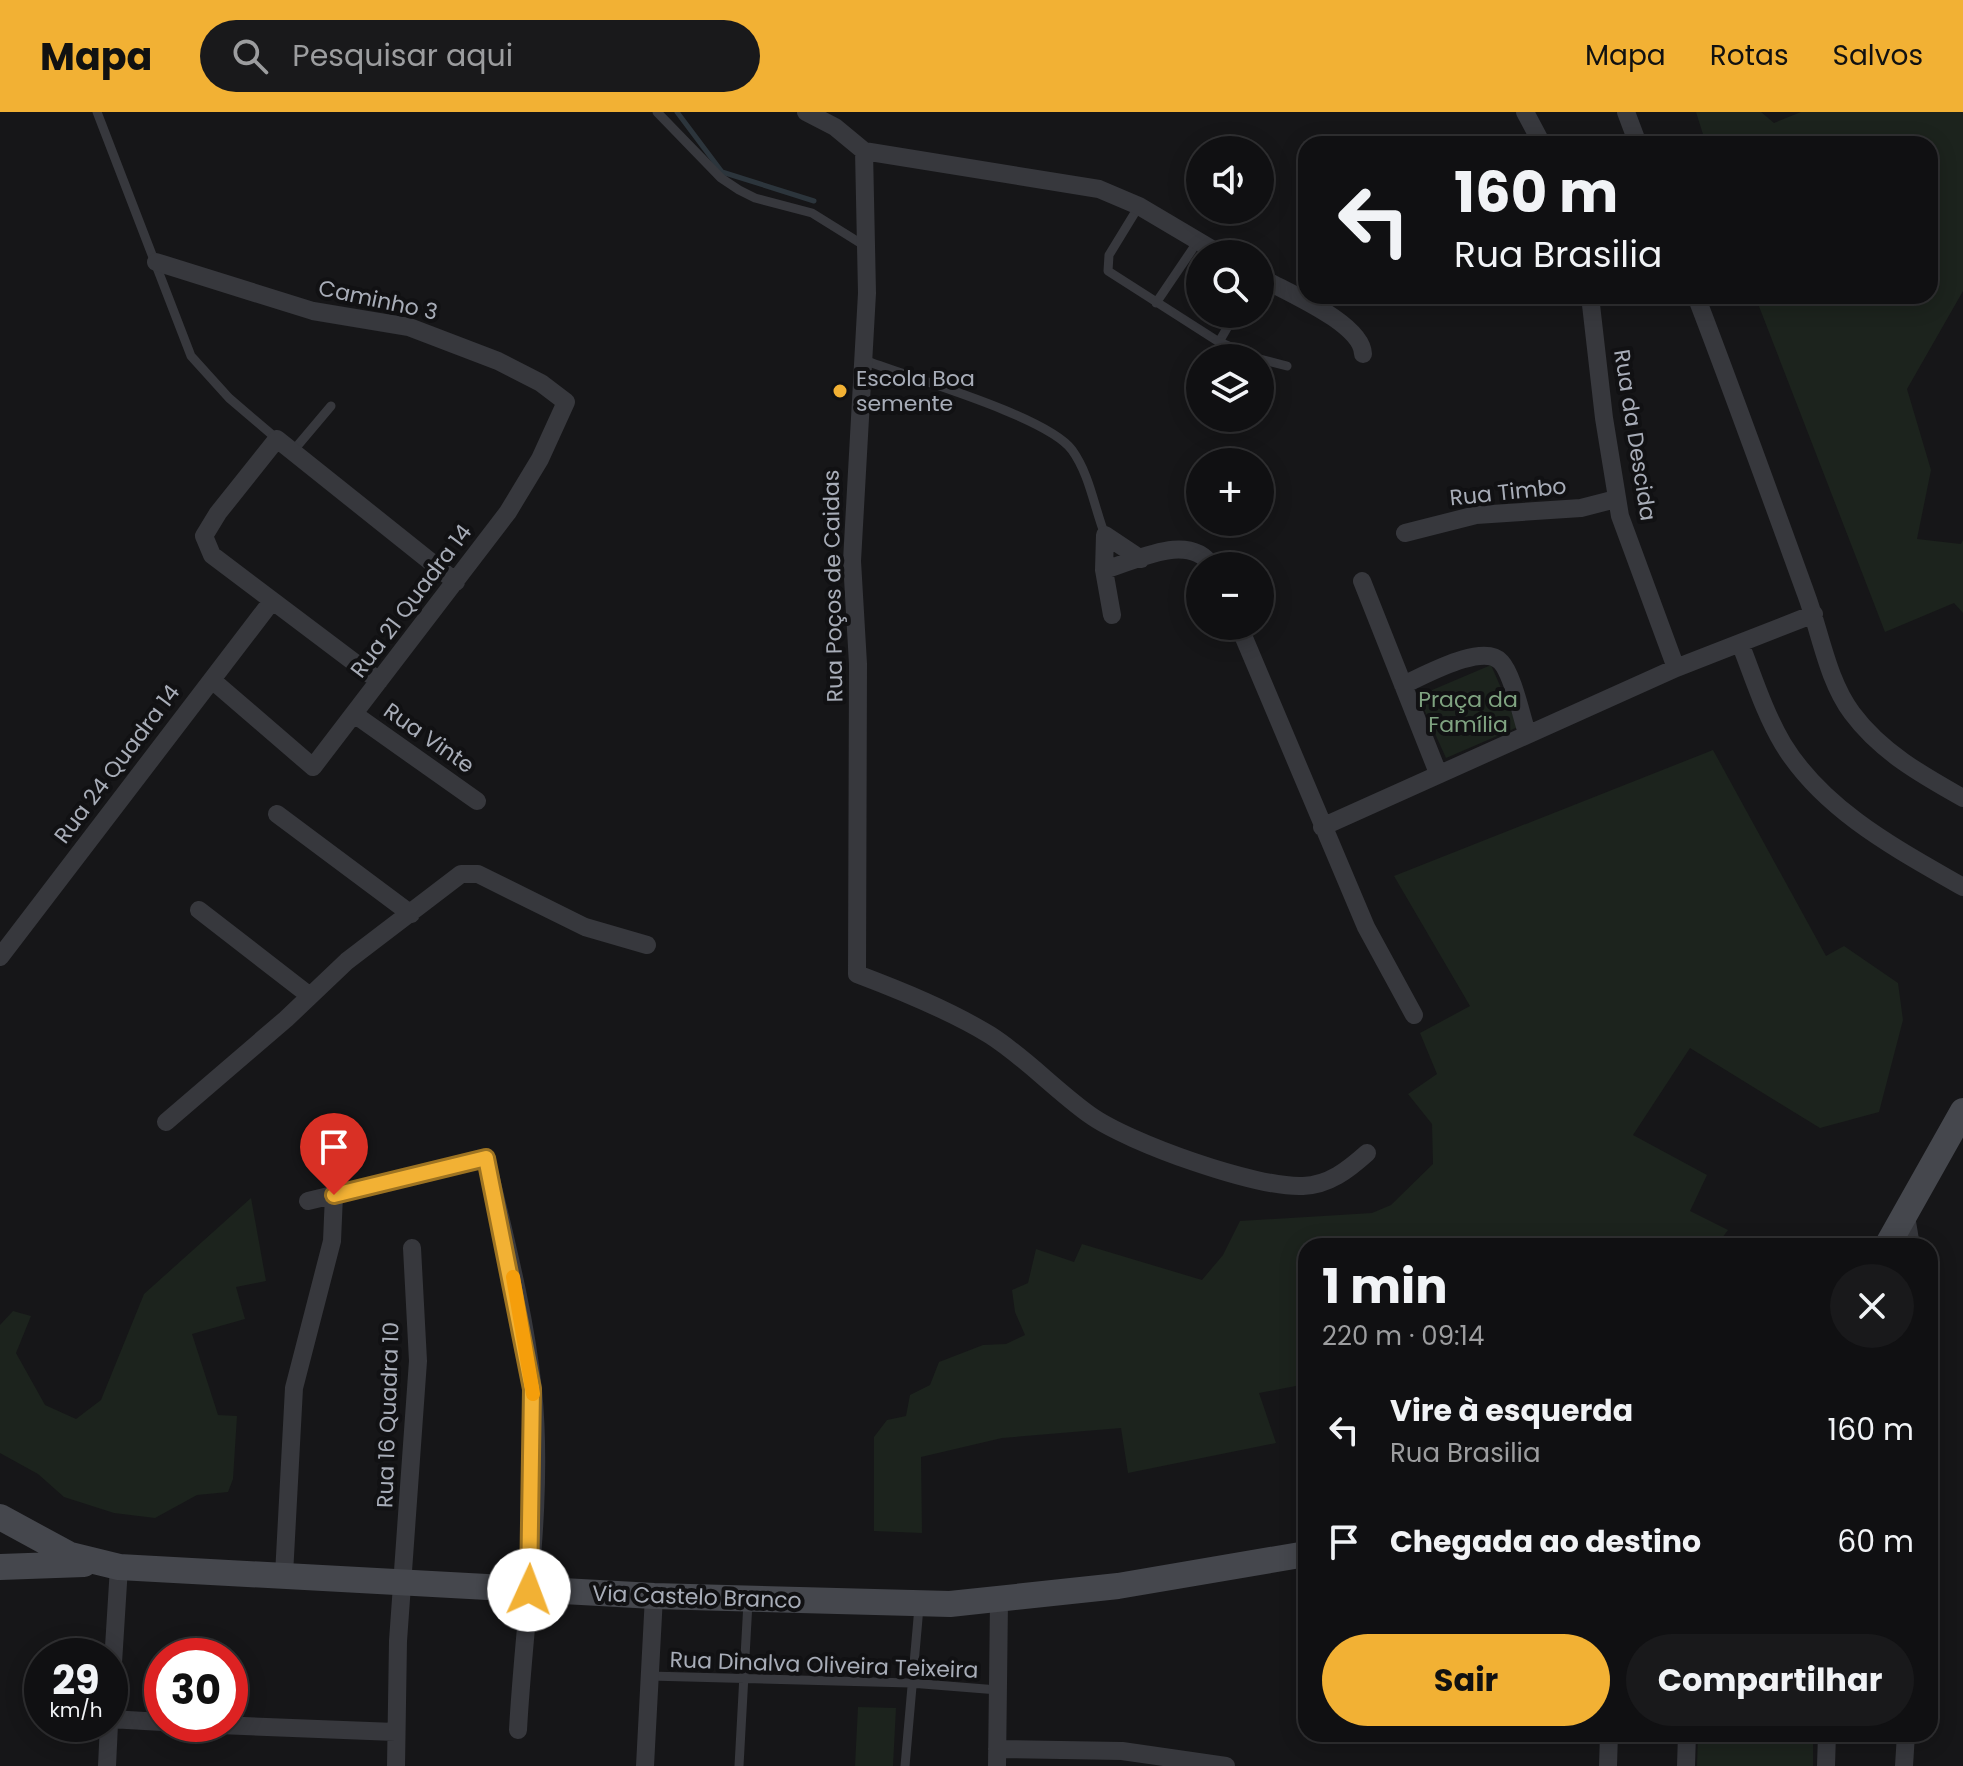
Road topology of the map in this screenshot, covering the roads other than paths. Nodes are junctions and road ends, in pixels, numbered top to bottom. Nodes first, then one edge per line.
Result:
1 (97, 112) edge
2 (657, 112) edge
3 (806, 112) edge
4 (1525, 112) edge
5 (1626, 112) edge
6 (1538, 136) edge
7 (1635, 136) edge
8 (864, 151) junction
9 (1139, 206) junction
10 (1196, 240) edge
11 (866, 247) junction
12 (1186, 259) edge
13 (156, 262) junction
14 (1274, 285) edge
15 (1298, 298) edge
16 (1156, 303) junction
17 (1310, 304) edge
18 (1591, 304) edge
19 (1699, 304) edge
20 (1227, 328) edge
21 (1219, 342) junction
22 (1224, 344) edge
23 (1363, 354) dead end
24 (863, 360) junction
25 (1274, 362) edge
26 (1287, 366) dead end
27 (331, 406) dead end
28 (277, 439) junction
29 (293, 451) junction
30 (540, 459) joint
31 (1616, 499) junction
32 (1405, 533) dead end
33 (1105, 535) junction
34 (1196, 552) edge
35 (1141, 559) junction
36 (1104, 570) junction
37 (1362, 581) dead end
38 (456, 582) junction
39 (272, 601) junction
40 (1814, 614) junction
41 (1112, 615) dead end
42 (1245, 640) edge
43 (1740, 643) junction
44 (1676, 668) junction
45 (212, 680) junction
46 (379, 681) junction
47 (1403, 685) junction
48 (354, 714) junction
49 (1527, 733) junction
50 (1438, 773) junction
51 (1963, 798) edge
52 (477, 801) dead end
53 (277, 814) dead end
54 (1322, 827) junction
55 (1963, 887) edge
56 (199, 910) dead end
57 (411, 914) junction
58 (647, 945) dead end
59 (0, 957) edge
60 (310, 996) junction
61 (1414, 1015) dead end
62 (1963, 1111) edge
63 (166, 1122) dead end
64 (1367, 1153) dead end
65 (334, 1195) junction
66 (308, 1201) dead end
67 (1906, 1216) junction
68 (1892, 1238) edge
69 (1910, 1238) edge
70 (412, 1248) dead end
71 (0, 1517) edge
72 (1298, 1555) edge
73 (107, 1565) junction
74 (0, 1567) edge
75 (284, 1575) junction
76 (402, 1583) junction
77 (529, 1590) junction
78 (654, 1596) junction
79 (748, 1599) junction
80 (999, 1601) junction
81 (919, 1603) junction
82 (108, 1638) edge
83 (649, 1676) junction
84 (744, 1680) junction
85 (910, 1683) junction
86 (998, 1690) junction
87 (248, 1726) edge
88 (518, 1730) dead end
89 (395, 1732) junction
90 (109, 1742) edge
91 (1609, 1742) edge
92 (1687, 1742) edge
93 (1827, 1742) edge
94 (1906, 1742) edge
95 (997, 1757) edge
96 (107, 1766) edge
97 (396, 1766) edge
98 (645, 1766) edge
99 (739, 1766) edge
100 (905, 1766) edge
101 (1226, 1766) edge
102 (1608, 1766) edge
103 (1686, 1766) edge
104 (1826, 1766) edge
105 (1904, 1766) edge

1 - 13 lane
2 - 11 lane
3 - 8 street
4 - 6 street
5 - 7 street
8 - 9 street
8 - 11 street, Rua Poços de Caidas
9 - 10 street
9 - 16 lane
11 - 24 street, Rua Poços de Caidas
12 - 16 lane
13 - 28 lane
13 - 30 street, Caminho 3
14 - 15 street
16 - 21 lane
17 - 23 street
18 - 31 street, Rua da Descida
19 - 40 street
20 - 21 lane
21 - 22 lane
24 - 33 lane
24 - 64 street, Rua Poços de Caidas
25 - 26 lane
27 - 29 lane
28 - 29 street
28 - 39 street
29 - 38 street
30 - 38 street, Rua 21 Quadra 14
31 - 32 street, Rua Timbo
31 - 44 street, Rua da Descida
33 - 35 street
33 - 36 street
34 - 35 street
35 - 36 street
36 - 41 street
37 - 47 street
38 - 46 street, Rua 21 Quadra 14
39 - 45 street, Rua 24 Quadra 14
39 - 46 street
40 - 43 street
40 - 51 street
42 - 54 street
43 - 44 street
43 - 55 street
44 - 49 street
45 - 48 street, Rua 21 Quadra 14
45 - 59 street, Rua 24 Quadra 14
46 - 48 street, Rua 21 Quadra 14
47 - 49 street
47 - 50 street
48 - 52 street, Rua Vinte
49 - 50 street
50 - 54 street
53 - 57 street
54 - 61 street
56 - 60 street
57 - 58 street
57 - 60 street
60 - 63 street
62 - 67 main road
65 - 66 street
65 - 75 street
65 - 77 street
67 - 68 main road
67 - 69 street
70 - 76 street, Rua 16 Quadra 10
71 - 73 main road, Via Castelo Branco
72 - 80 main road, Via Castelo Branco
73 - 74 main road
73 - 75 main road, Via Castelo Branco
73 - 82 street
75 - 76 main road, Via Castelo Branco
76 - 77 main road, Via Castelo Branco
76 - 89 street, Rua 16 Quadra 10
77 - 78 main road, Via Castelo Branco
77 - 88 street
78 - 79 main road, Via Castelo Branco
78 - 83 street
79 - 81 main road, Via Castelo Branco
79 - 84 lane
80 - 81 main road, Via Castelo Branco
80 - 86 street
81 - 85 lane
83 - 84 lane, Rua Dinalva Oliveira Teixeira
83 - 98 street
84 - 85 lane, Rua Dinalva Oliveira Teixeira
84 - 99 lane
85 - 86 lane, Rua Dinalva Oliveira Teixeira
85 - 100 lane
86 - 95 street
87 - 89 street
89 - 97 street, Rua 16 Quadra 10
90 - 96 street
91 - 102 street
92 - 103 street
93 - 104 street
94 - 105 street
95 - 101 street

